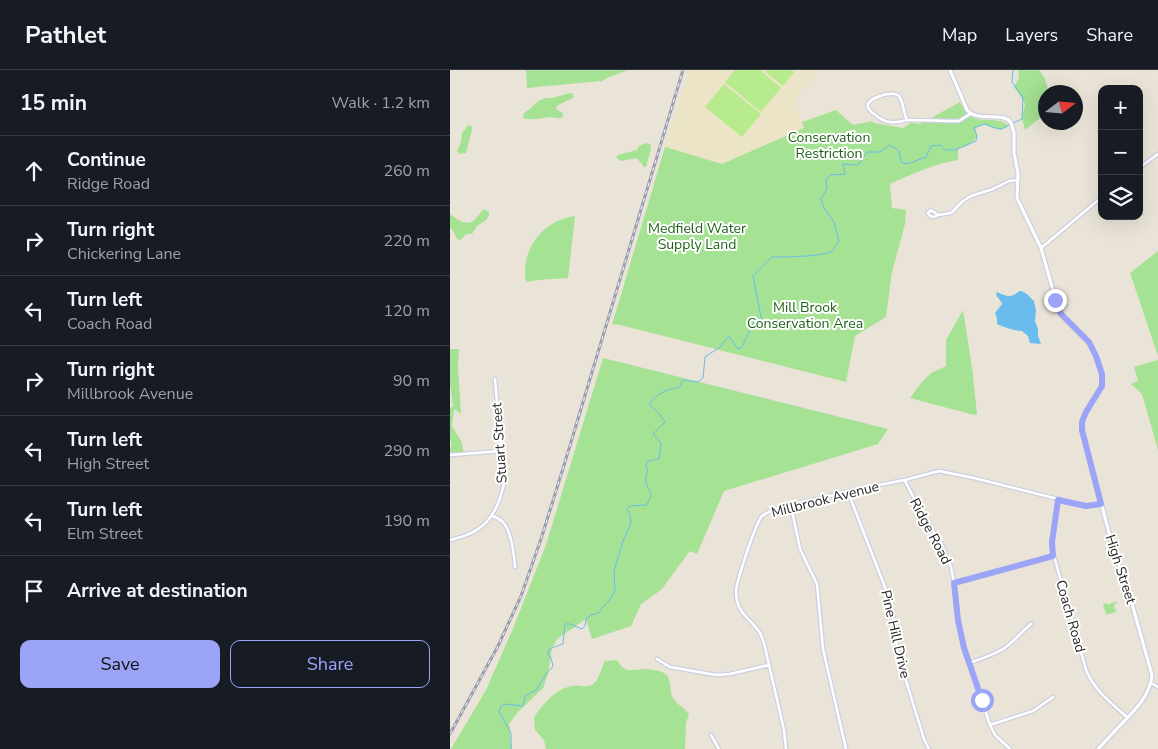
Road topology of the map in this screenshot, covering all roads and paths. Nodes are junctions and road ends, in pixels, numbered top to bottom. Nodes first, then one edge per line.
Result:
1 (950, 70) edge
2 (970, 114) junction
3 (907, 120) junction
4 (1158, 154) edge
5 (1143, 165) edge
6 (1018, 180) junction
7 (1098, 200) edge
8 (938, 215) dead end
9 (1041, 248) junction
10 (495, 378) dead end
11 (501, 451) junction
12 (450, 455) edge
13 (905, 480) junction
14 (848, 492) junction
15 (1058, 500) junction
16 (1101, 504) junction
17 (791, 506) junction
18 (492, 516) junction
19 (450, 540) edge
20 (1053, 556) junction
21 (515, 567) dead end
22 (954, 583) junction
23 (1031, 624) dead end
24 (658, 658) dead end
25 (969, 663) junction
26 (769, 665) junction
27 (1151, 683) junction
28 (1158, 687) edge
29 (1053, 697) dead end
30 (1128, 718) junction
31 (990, 725) junction
32 (711, 735) dead end
33 (719, 749) edge
34 (786, 749) edge
35 (846, 749) edge
36 (929, 749) edge
37 (1009, 749) edge
38 (1098, 749) edge

1 - 2 street
2 - 3 street
2 - 6 street
3 - 3 street
4 - 5 street
6 - 8 street
6 - 9 street
7 - 9 street
9 - 16 street, High Street
10 - 11 street, Stuart Street
11 - 12 street
11 - 18 street, Stuart Street
13 - 14 street, Millbrook Avenue
13 - 15 street, Millbrook Avenue
13 - 22 street, Ridge Road
14 - 17 street, Millbrook Avenue
14 - 36 street, Pine Hill Drive
15 - 16 street, Millbrook Avenue
15 - 20 street, Coach Road
16 - 27 street, High Street
17 - 26 street, Millbrook Avenue
17 - 35 street
18 - 19 street, Stuart Street
18 - 21 street
20 - 22 street
20 - 30 street, Coach Road
22 - 25 street, Ridge Road
23 - 25 street
24 - 26 street
25 - 31 street, Ridge Road
26 - 34 street, Millbrook Avenue
27 - 28 street
27 - 30 street
29 - 31 street
30 - 38 street
31 - 37 street, Ridge Road
32 - 33 street

